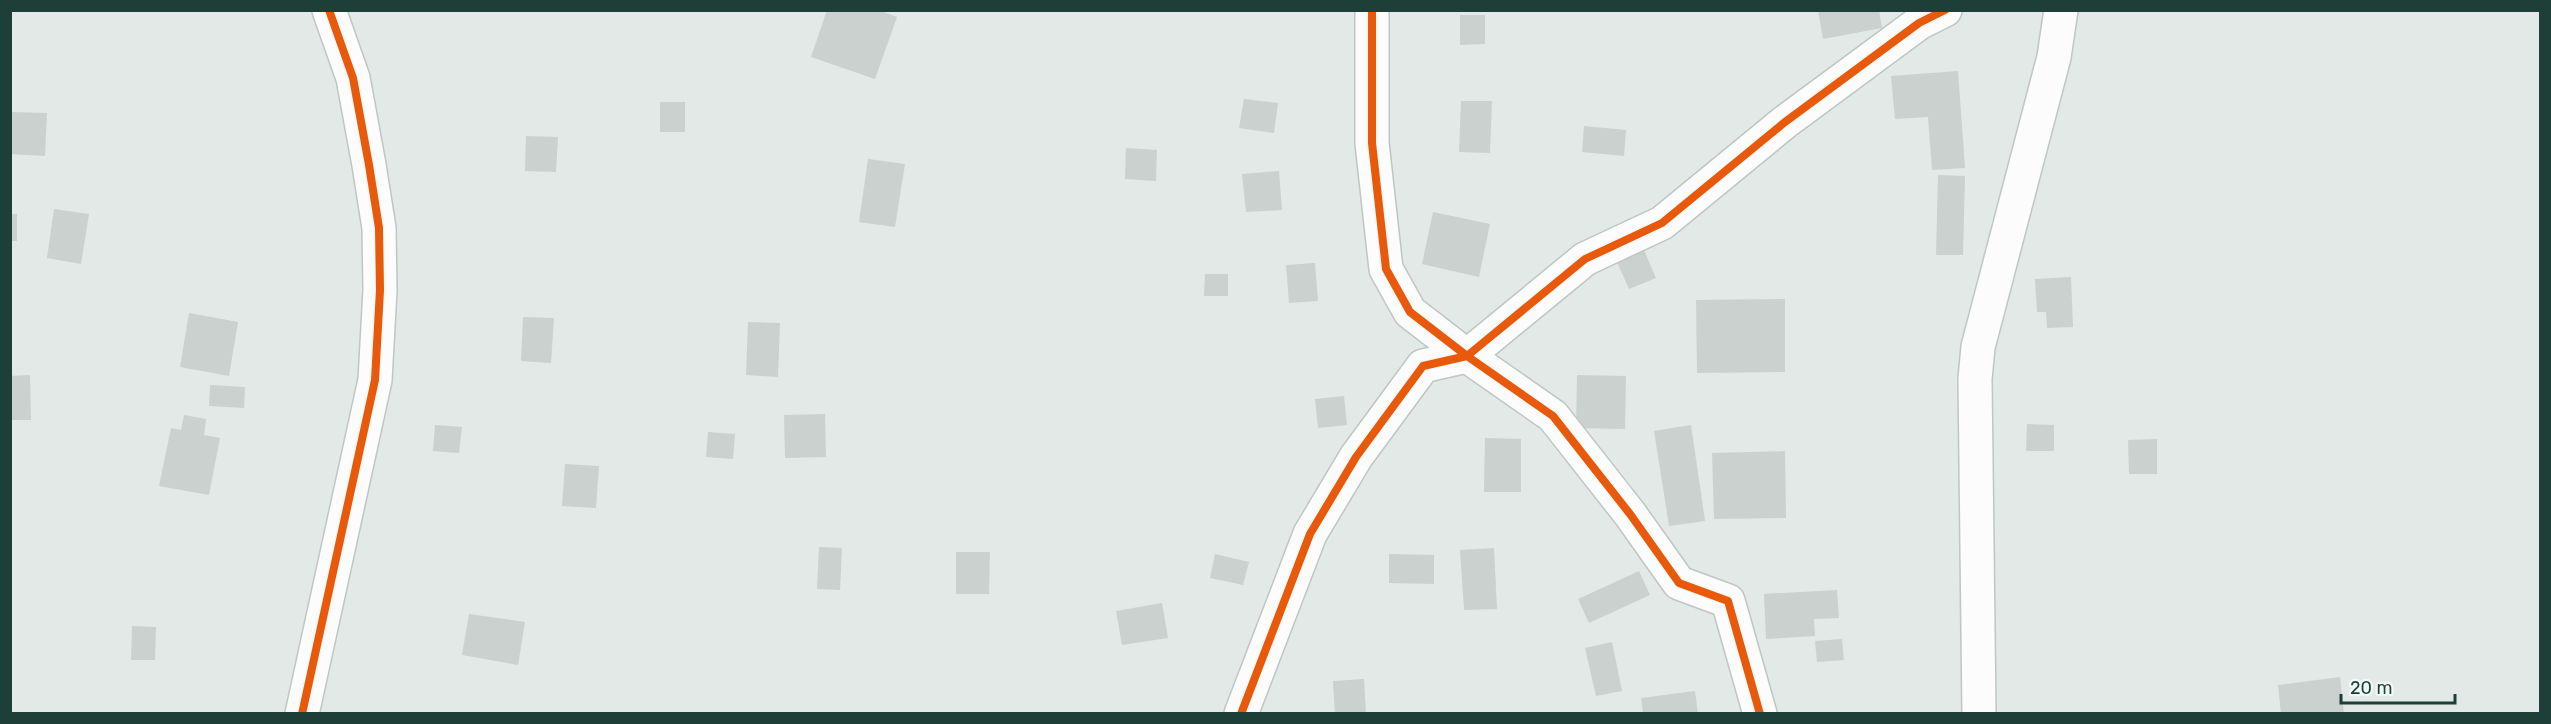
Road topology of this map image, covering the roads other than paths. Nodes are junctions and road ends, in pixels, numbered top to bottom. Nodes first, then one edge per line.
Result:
1 (329, 10) edge
2 (1372, 10) edge
3 (1945, 10) edge
4 (2061, 10) edge
5 (1467, 356) junction
6 (302, 714) edge
7 (1241, 714) edge
8 (1760, 714) edge
9 (1979, 714) edge

1 - 6 street
2 - 5 street
3 - 5 street
4 - 9 street
5 - 7 street
5 - 8 street

